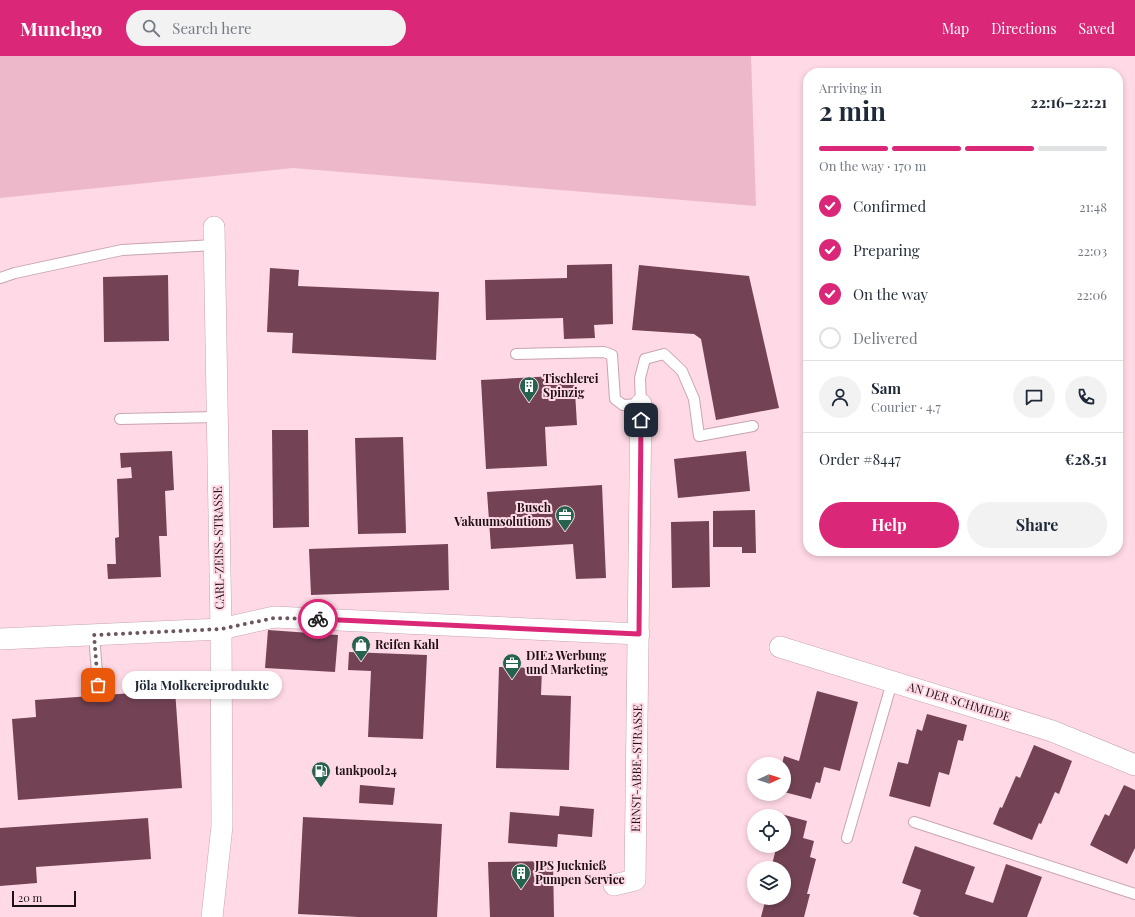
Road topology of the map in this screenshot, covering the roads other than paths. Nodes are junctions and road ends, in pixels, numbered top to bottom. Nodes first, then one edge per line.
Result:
1 (214, 236) joint
2 (0, 278) edge
3 (516, 354) dead end
4 (641, 404) junction
5 (217, 417) junction
6 (120, 419) dead end
7 (753, 426) dead end
8 (221, 629) junction
9 (639, 634) junction
10 (94, 635) junction
11 (0, 639) edge
12 (780, 647) dead end
13 (892, 682) junction
14 (98, 685) dead end
15 (1135, 765) edge
16 (914, 822) dead end
17 (846, 838) dead end
18 (614, 885) dead end
19 (1135, 894) edge
20 (212, 917) edge

1 - 2 lane
1 - 5 street, CARL-ZEISS-STRASSE
3 - 4 lane
4 - 7 lane
4 - 9 street, ERNST-ABBE-STRASSE
5 - 6 lane
5 - 8 street, CARL-ZEISS-STRASSE
8 - 9 street
8 - 10 street
8 - 20 street, CARL-ZEISS-STRASSE
9 - 18 street, ERNST-ABBE-STRASSE
10 - 11 street
10 - 14 lane
12 - 13 street, AN DER SCHMIEDE
13 - 15 street, AN DER SCHMIEDE
13 - 17 lane
16 - 19 lane

